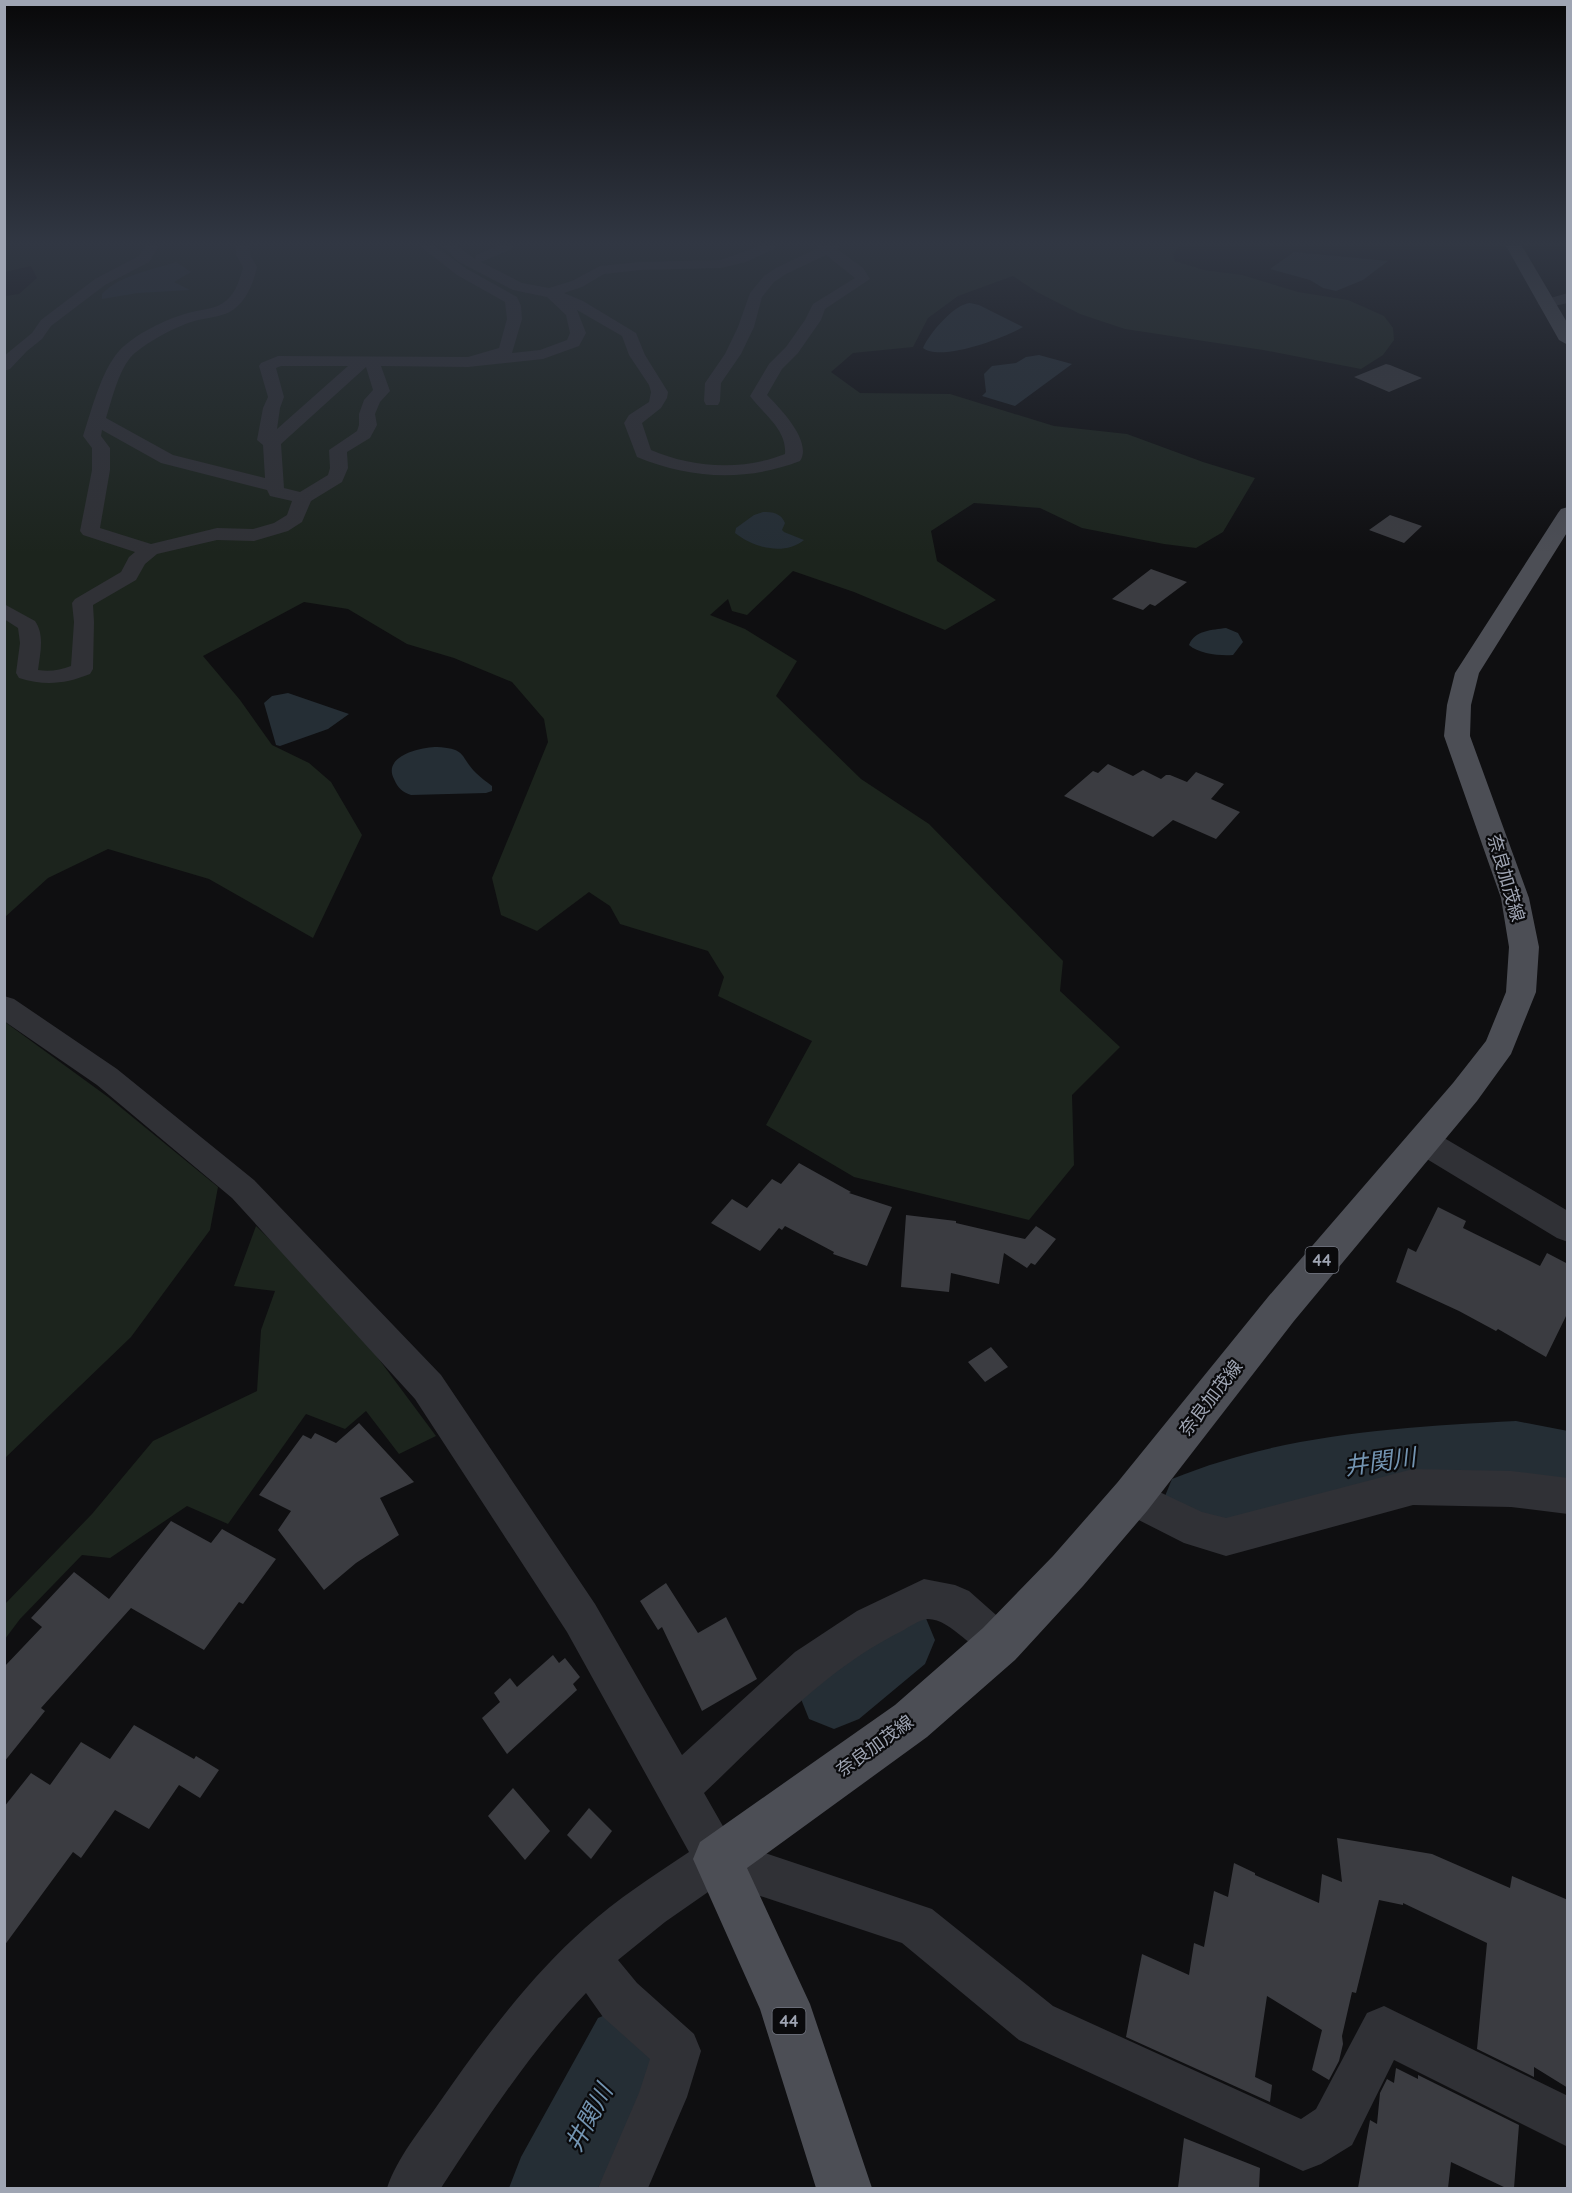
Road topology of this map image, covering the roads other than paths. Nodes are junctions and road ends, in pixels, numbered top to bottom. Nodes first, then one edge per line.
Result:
1 (21, 348) edge
2 (131, 348) edge
3 (507, 348) edge
4 (558, 348) edge
5 (635, 348) edge
6 (736, 348) edge
7 (793, 348) edge
8 (417, 362) junction
9 (366, 363) junction
10 (4, 366) edge
11 (712, 401) dead end
12 (96, 419) junction
13 (272, 443) junction
14 (274, 486) junction
15 (303, 498) junction
16 (1568, 513) edge
17 (150, 550) junction
18 (4, 610) edge
19 (4, 1005) edge
20 (1423, 1141) junction
21 (1568, 1228) edge
22 (1568, 1496) edge
23 (1132, 1497) junction
24 (999, 1644) junction
25 (677, 1788) junction
26 (717, 1859) junction
27 (587, 1957) junction
28 (1568, 2122) edge
29 (412, 2188) edge
30 (623, 2188) edge
31 (844, 2188) edge

1 - 10 street
2 - 12 street
3 - 8 street
4 - 8 street
5 - 7 street
6 - 11 street
8 - 9 street
9 - 13 street
9 - 13 street
9 - 15 street
12 - 14 street
12 - 17 street
13 - 14 street
14 - 15 street
15 - 17 street
16 - 20 main road, 奈良加茂線 / 44
17 - 18 street
19 - 25 street
20 - 21 street
20 - 23 main road, 奈良加茂線 / 44
22 - 23 street
23 - 24 main road, 奈良加茂線 / 44
24 - 25 street
24 - 26 main road, 奈良加茂線 / 44
25 - 26 street
26 - 27 street
26 - 28 street
26 - 31 main road, 44
27 - 29 street
27 - 30 street

